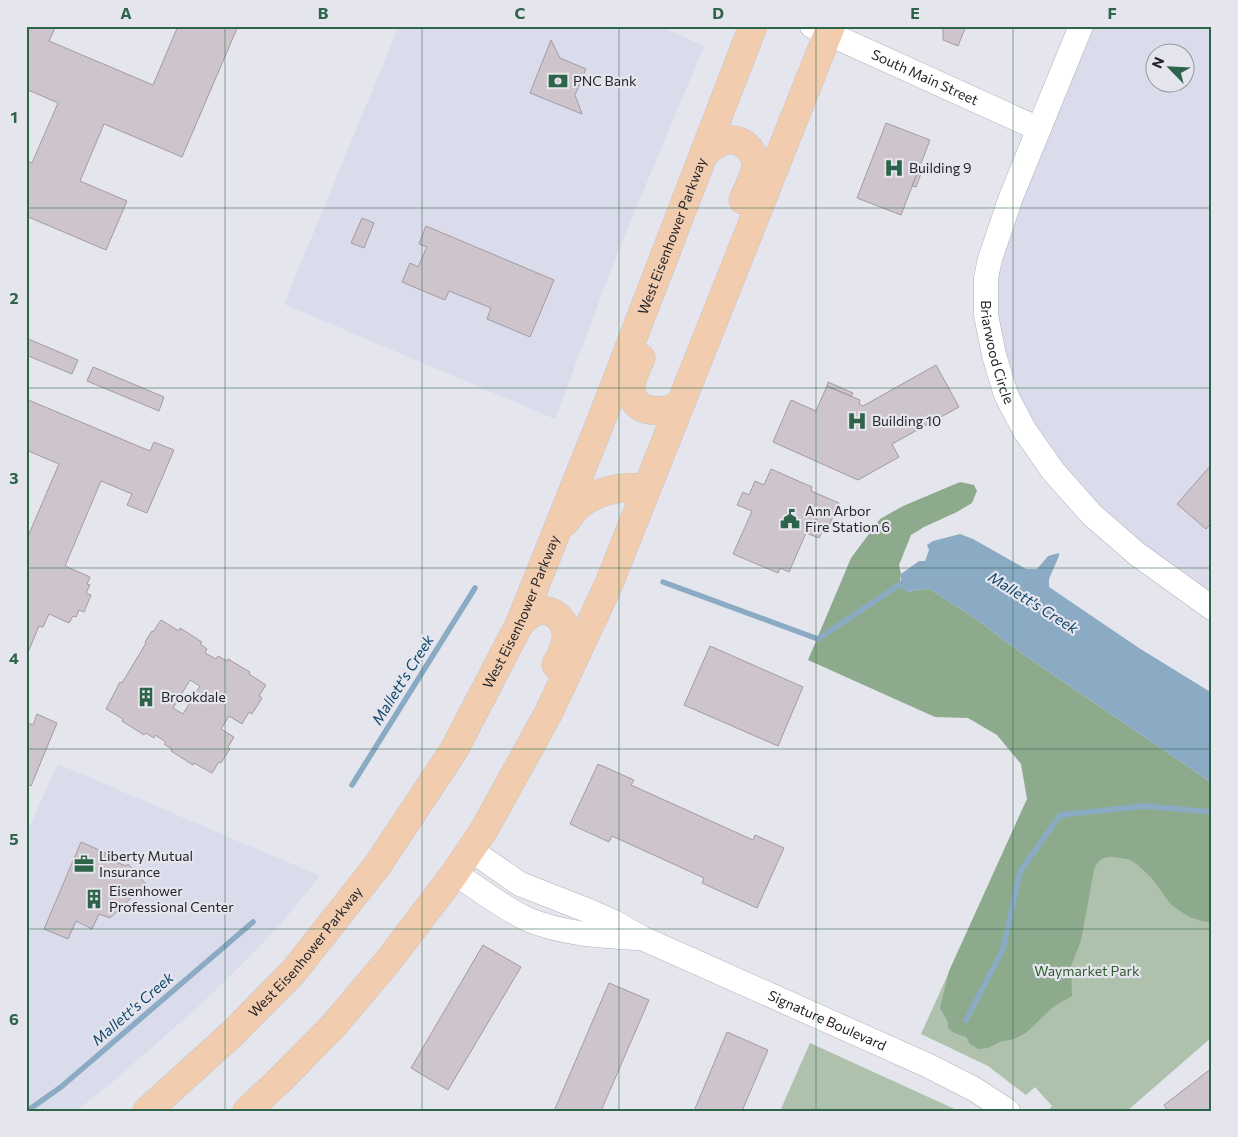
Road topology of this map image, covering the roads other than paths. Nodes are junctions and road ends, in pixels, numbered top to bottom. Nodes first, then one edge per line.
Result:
1 (753, 26) edge
2 (1081, 26) edge
3 (824, 29) edge
4 (1039, 129) junction
5 (704, 153) junction
6 (689, 191) junction
7 (691, 380) junction
8 (679, 406) junction
9 (646, 488) junction
10 (558, 530) junction
11 (1212, 608) edge
12 (520, 623) junction
13 (478, 840) junction
14 (455, 874) junction
15 (642, 938) junction
16 (294, 971) junction
17 (147, 1111) edge
18 (170, 1111) edge
19 (247, 1111) edge
20 (1008, 1111) edge

1 - 5 main road, West Eisenhower Parkway
2 - 4 street, Briarwood Circle
3 - 4 street, South Main Street
3 - 7 main road
4 - 11 street, Briarwood Circle
5 - 6 main road, West Eisenhower Parkway
5 - 7 main road
6 - 8 main road
6 - 10 main road, West Eisenhower Parkway
7 - 8 main road
8 - 9 main road
9 - 10 main road
9 - 13 main road
10 - 12 main road, West Eisenhower Parkway
12 - 13 main road
12 - 16 main road, West Eisenhower Parkway
13 - 14 main road
13 - 15 street, Signature Boulevard
14 - 15 street, Signature Boulevard
14 - 19 main road
15 - 20 street, Signature Boulevard
16 - 17 main road, West Eisenhower Parkway
16 - 18 main road

